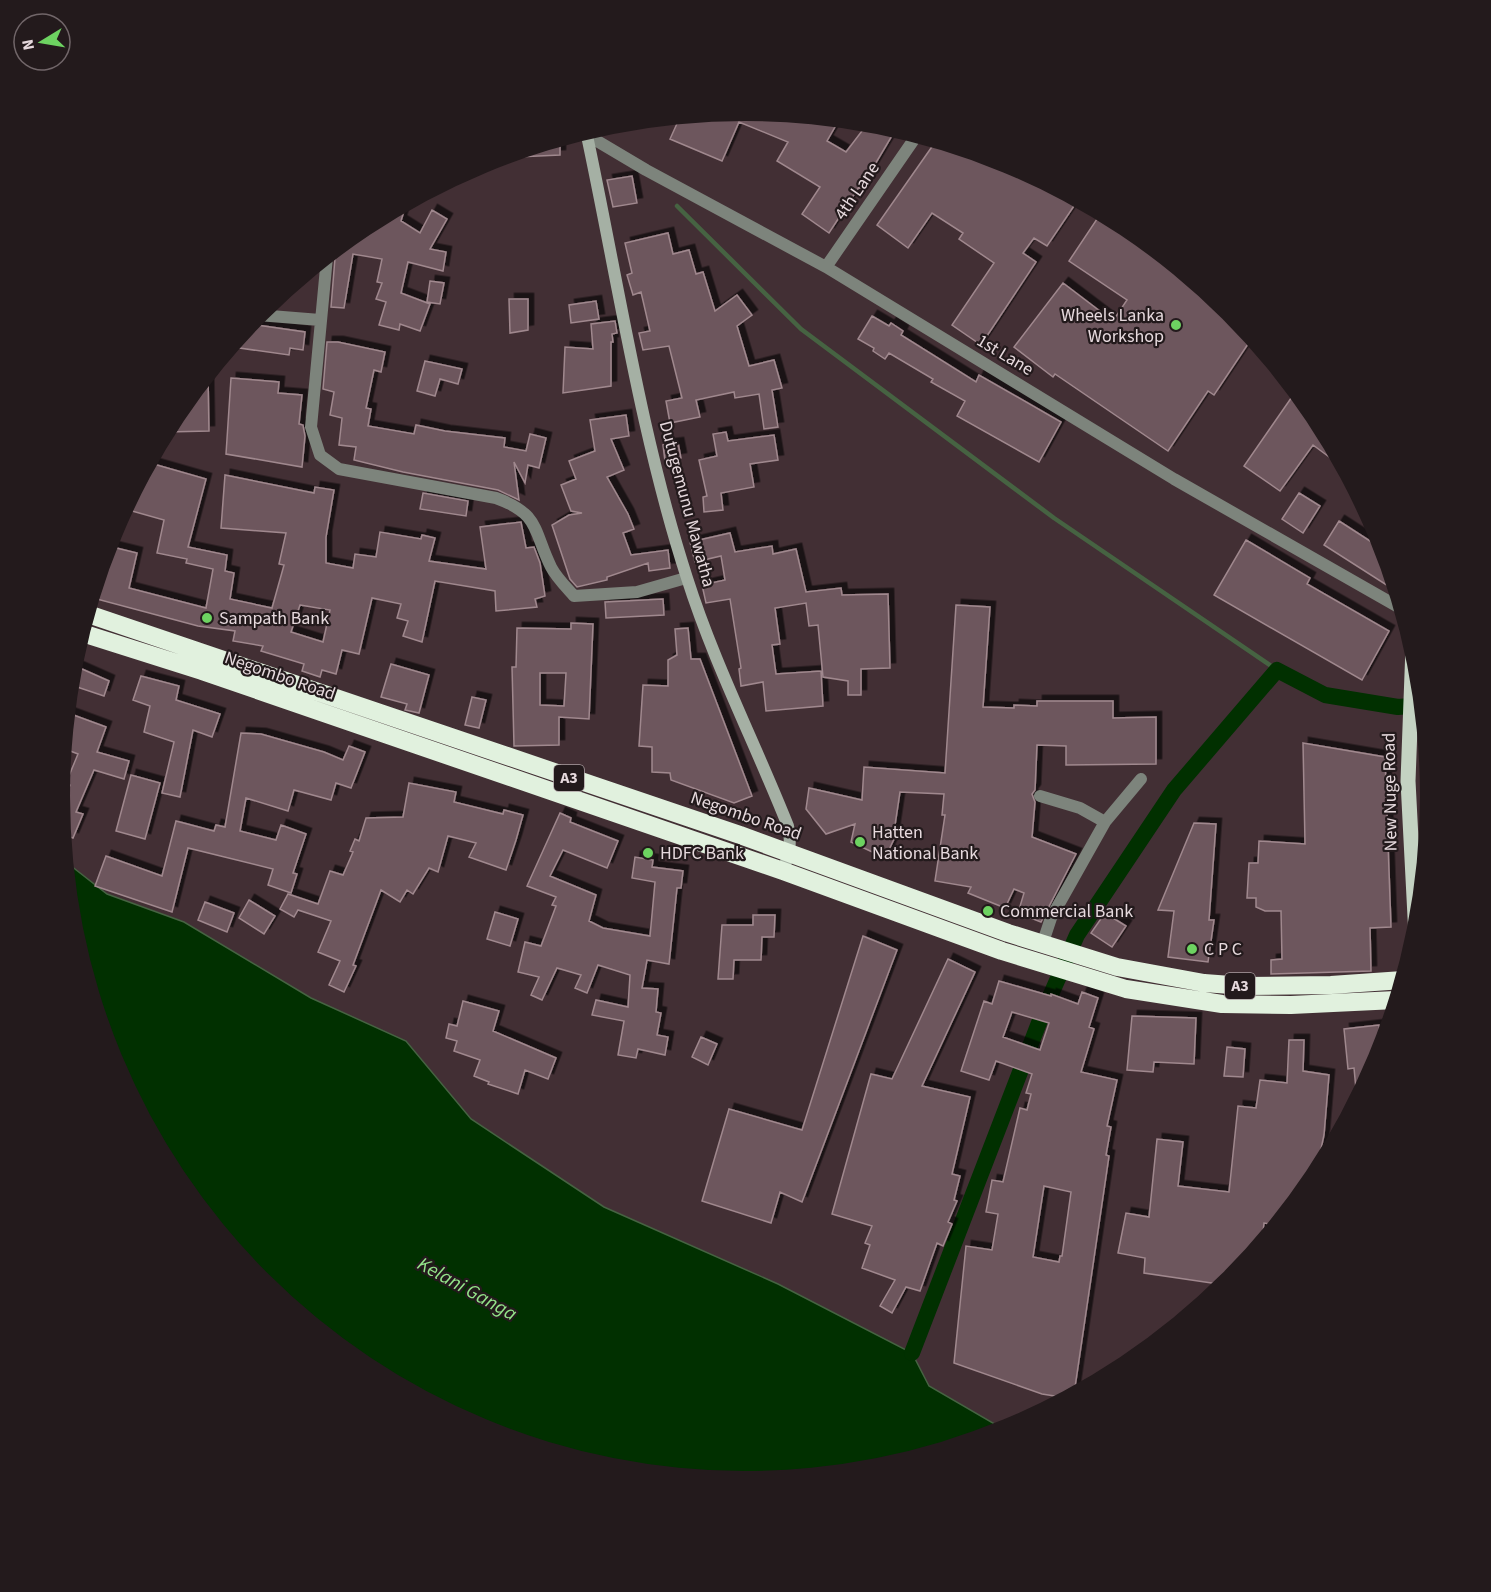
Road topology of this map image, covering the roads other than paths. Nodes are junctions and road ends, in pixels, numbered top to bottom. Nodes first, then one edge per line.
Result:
1 (595, 138) edge
2 (588, 140) edge
3 (912, 142) edge
4 (826, 267) junction
5 (326, 268) edge
6 (271, 316) edge
7 (320, 320) junction
8 (687, 578) junction
9 (1392, 603) edge
10 (95, 616) edge
11 (90, 636) edge
12 (1410, 675) edge
13 (1141, 779) dead end
14 (1040, 796) dead end
15 (1105, 822) junction
16 (790, 852) junction
17 (783, 871) junction
18 (1413, 895) edge
19 (1046, 946) junction
20 (1077, 965) junction
21 (1394, 981) edge
22 (1389, 1000) edge

1 - 4 street, 1st Lane
2 - 8 street, Dutugemunu Mawatha
3 - 4 street, 4th Lane
4 - 9 street, 1st Lane
5 - 7 street
6 - 7 street
7 - 8 street
8 - 16 street, Dutugemunu Mawatha
10 - 16 highway, Negombo Road / A3
11 - 17 highway, Negombo Road / A3
12 - 18 main road, New Nuge Road
13 - 15 street
14 - 15 street
15 - 19 street
16 - 17 street, Dutugemunu Mawatha
16 - 19 highway, Negombo Road / A3
17 - 20 highway, Negombo Road / A3
19 - 20 highway, Negombo Road / A3
20 - 21 highway, Negombo Road / A3
20 - 22 highway, Negombo Road / A3

